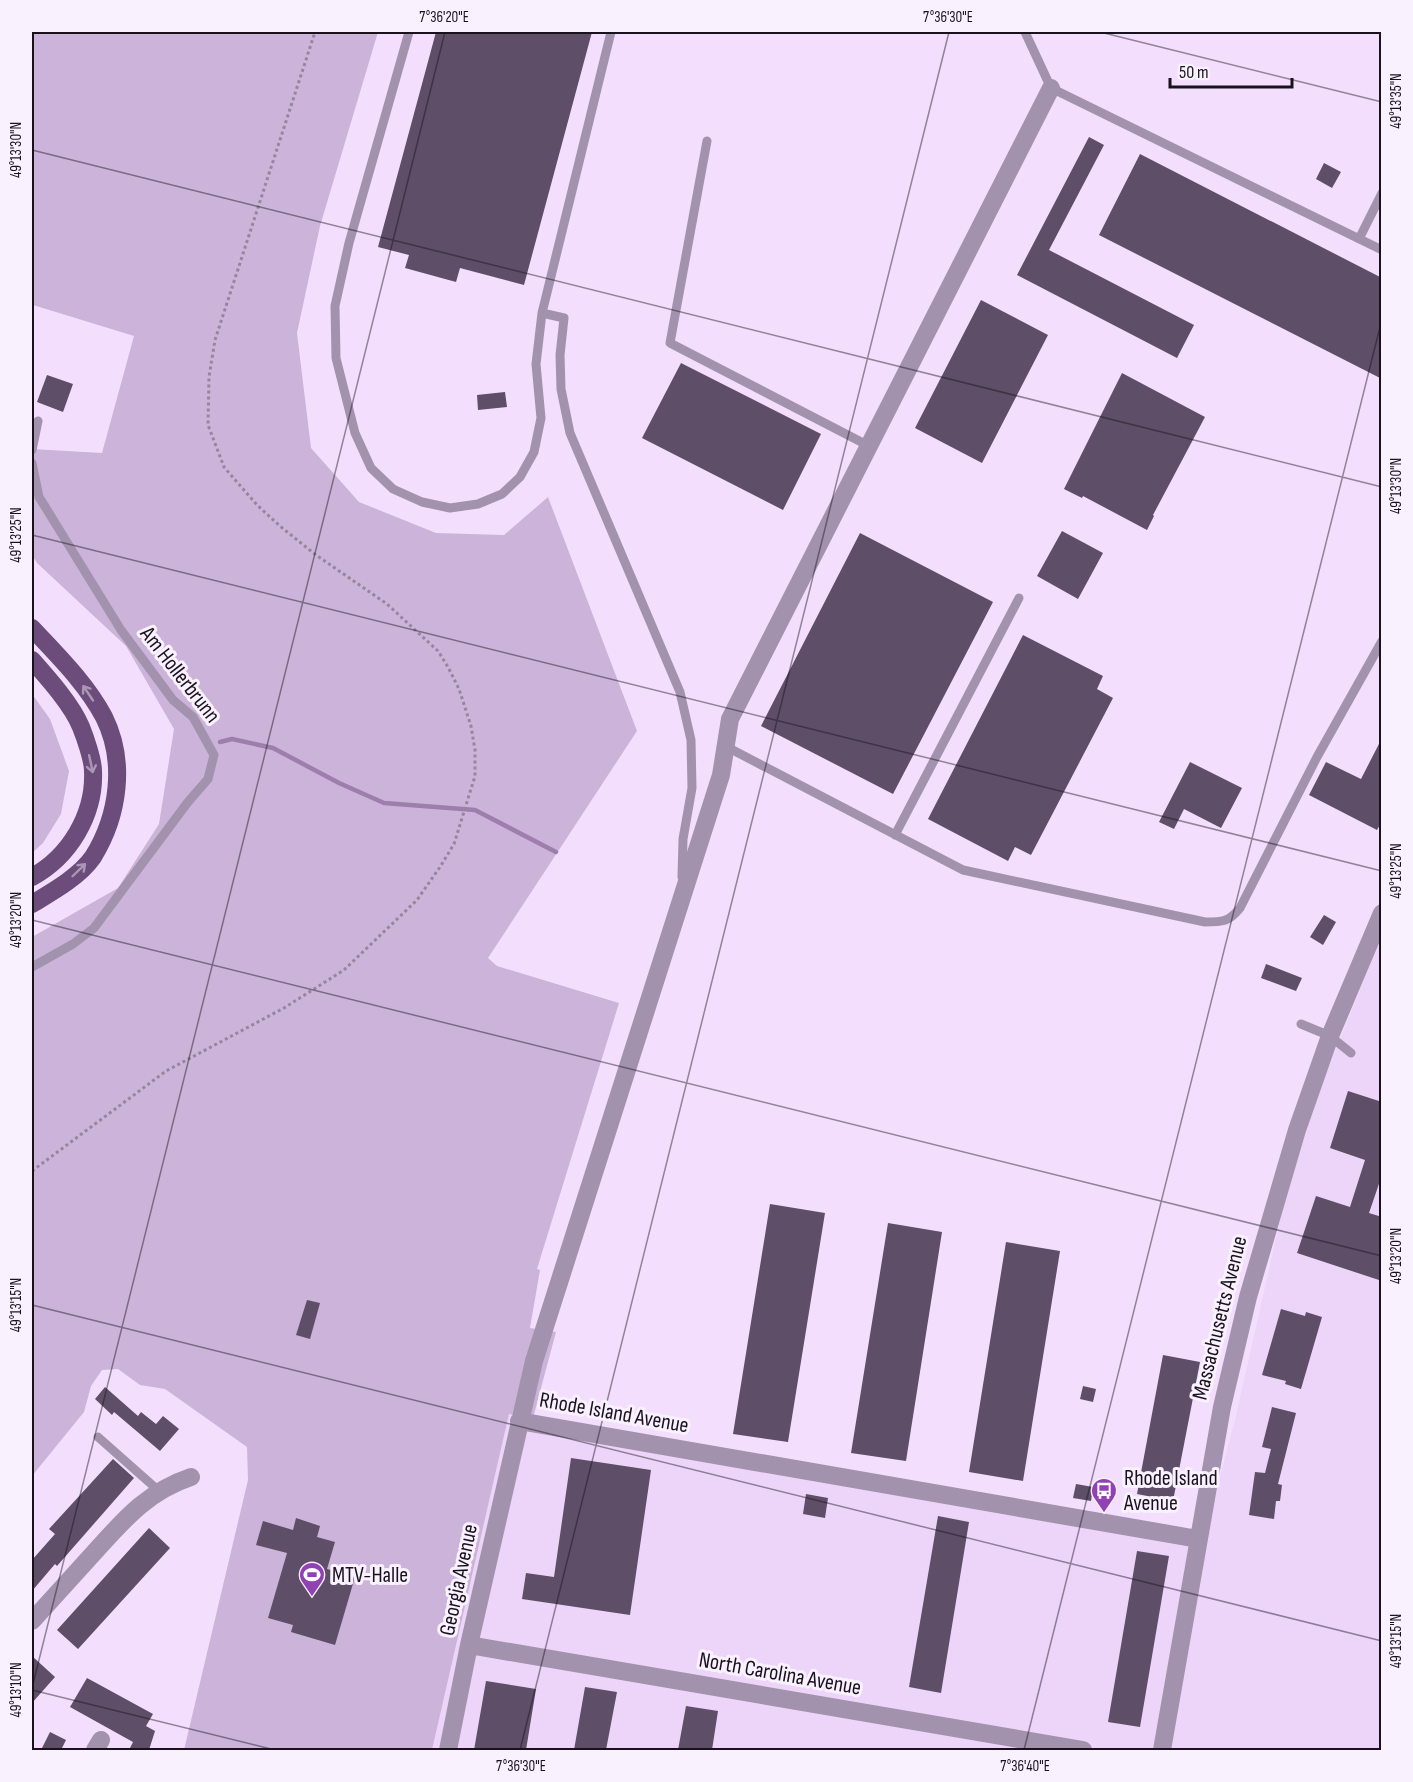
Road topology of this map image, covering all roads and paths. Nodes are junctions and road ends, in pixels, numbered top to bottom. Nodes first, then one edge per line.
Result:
1 (315, 32) edge
2 (409, 32) edge
3 (610, 32) edge
4 (1025, 32) edge
5 (1052, 88) junction
6 (708, 141) dead end
7 (1382, 193) edge
8 (1359, 239) junction
9 (1382, 250) edge
10 (542, 313) junction
11 (38, 421) dead end
12 (869, 446) junction
13 (32, 450) edge
14 (32, 463) edge
15 (1019, 598) dead end
16 (32, 628) edge
17 (1382, 641) edge
18 (32, 660) edge
19 (725, 746) junction
20 (895, 835) junction
21 (32, 877) edge
22 (682, 898) junction
23 (32, 904) edge
24 (1382, 913) edge
25 (32, 967) edge
26 (1301, 1024) dead end
27 (1330, 1036) junction
28 (1351, 1053) dead end
29 (32, 1171) edge
30 (519, 1421) junction
31 (98, 1437) dead end
32 (191, 1477) dead end
33 (159, 1491) junction
34 (1198, 1539) junction
35 (32, 1621) edge
36 (469, 1645) junction
37 (448, 1750) edge
38 (1083, 1750) edge
39 (1162, 1750) edge

1 - 29 path
2 - 10 lane
3 - 10 lane
4 - 5 lane
5 - 8 lane
5 - 12 street, Georgia Avenue
6 - 12 lane
7 - 8 lane
8 - 9 lane
10 - 22 lane
11 - 13 lane
12 - 19 street, Georgia Avenue
14 - 25 lane, Am Hollerbrunn
15 - 20 lane
23 -> 16 main road
17 - 20 lane
18 -> 21 main road
19 - 20 lane
19 - 22 street, Georgia Avenue
22 - 30 street, Georgia Avenue
24 - 27 street, Massachusetts Avenue
26 - 27 lane
27 - 28 lane
27 - 34 street, Massachusetts Avenue
30 - 34 street, Rhode Island Avenue
30 - 36 street, Georgia Avenue
31 - 33 lane
32 - 33 street
33 - 35 street
34 - 39 street, Massachusetts Avenue
36 - 37 street, Georgia Avenue
36 - 38 street, North Carolina Avenue

